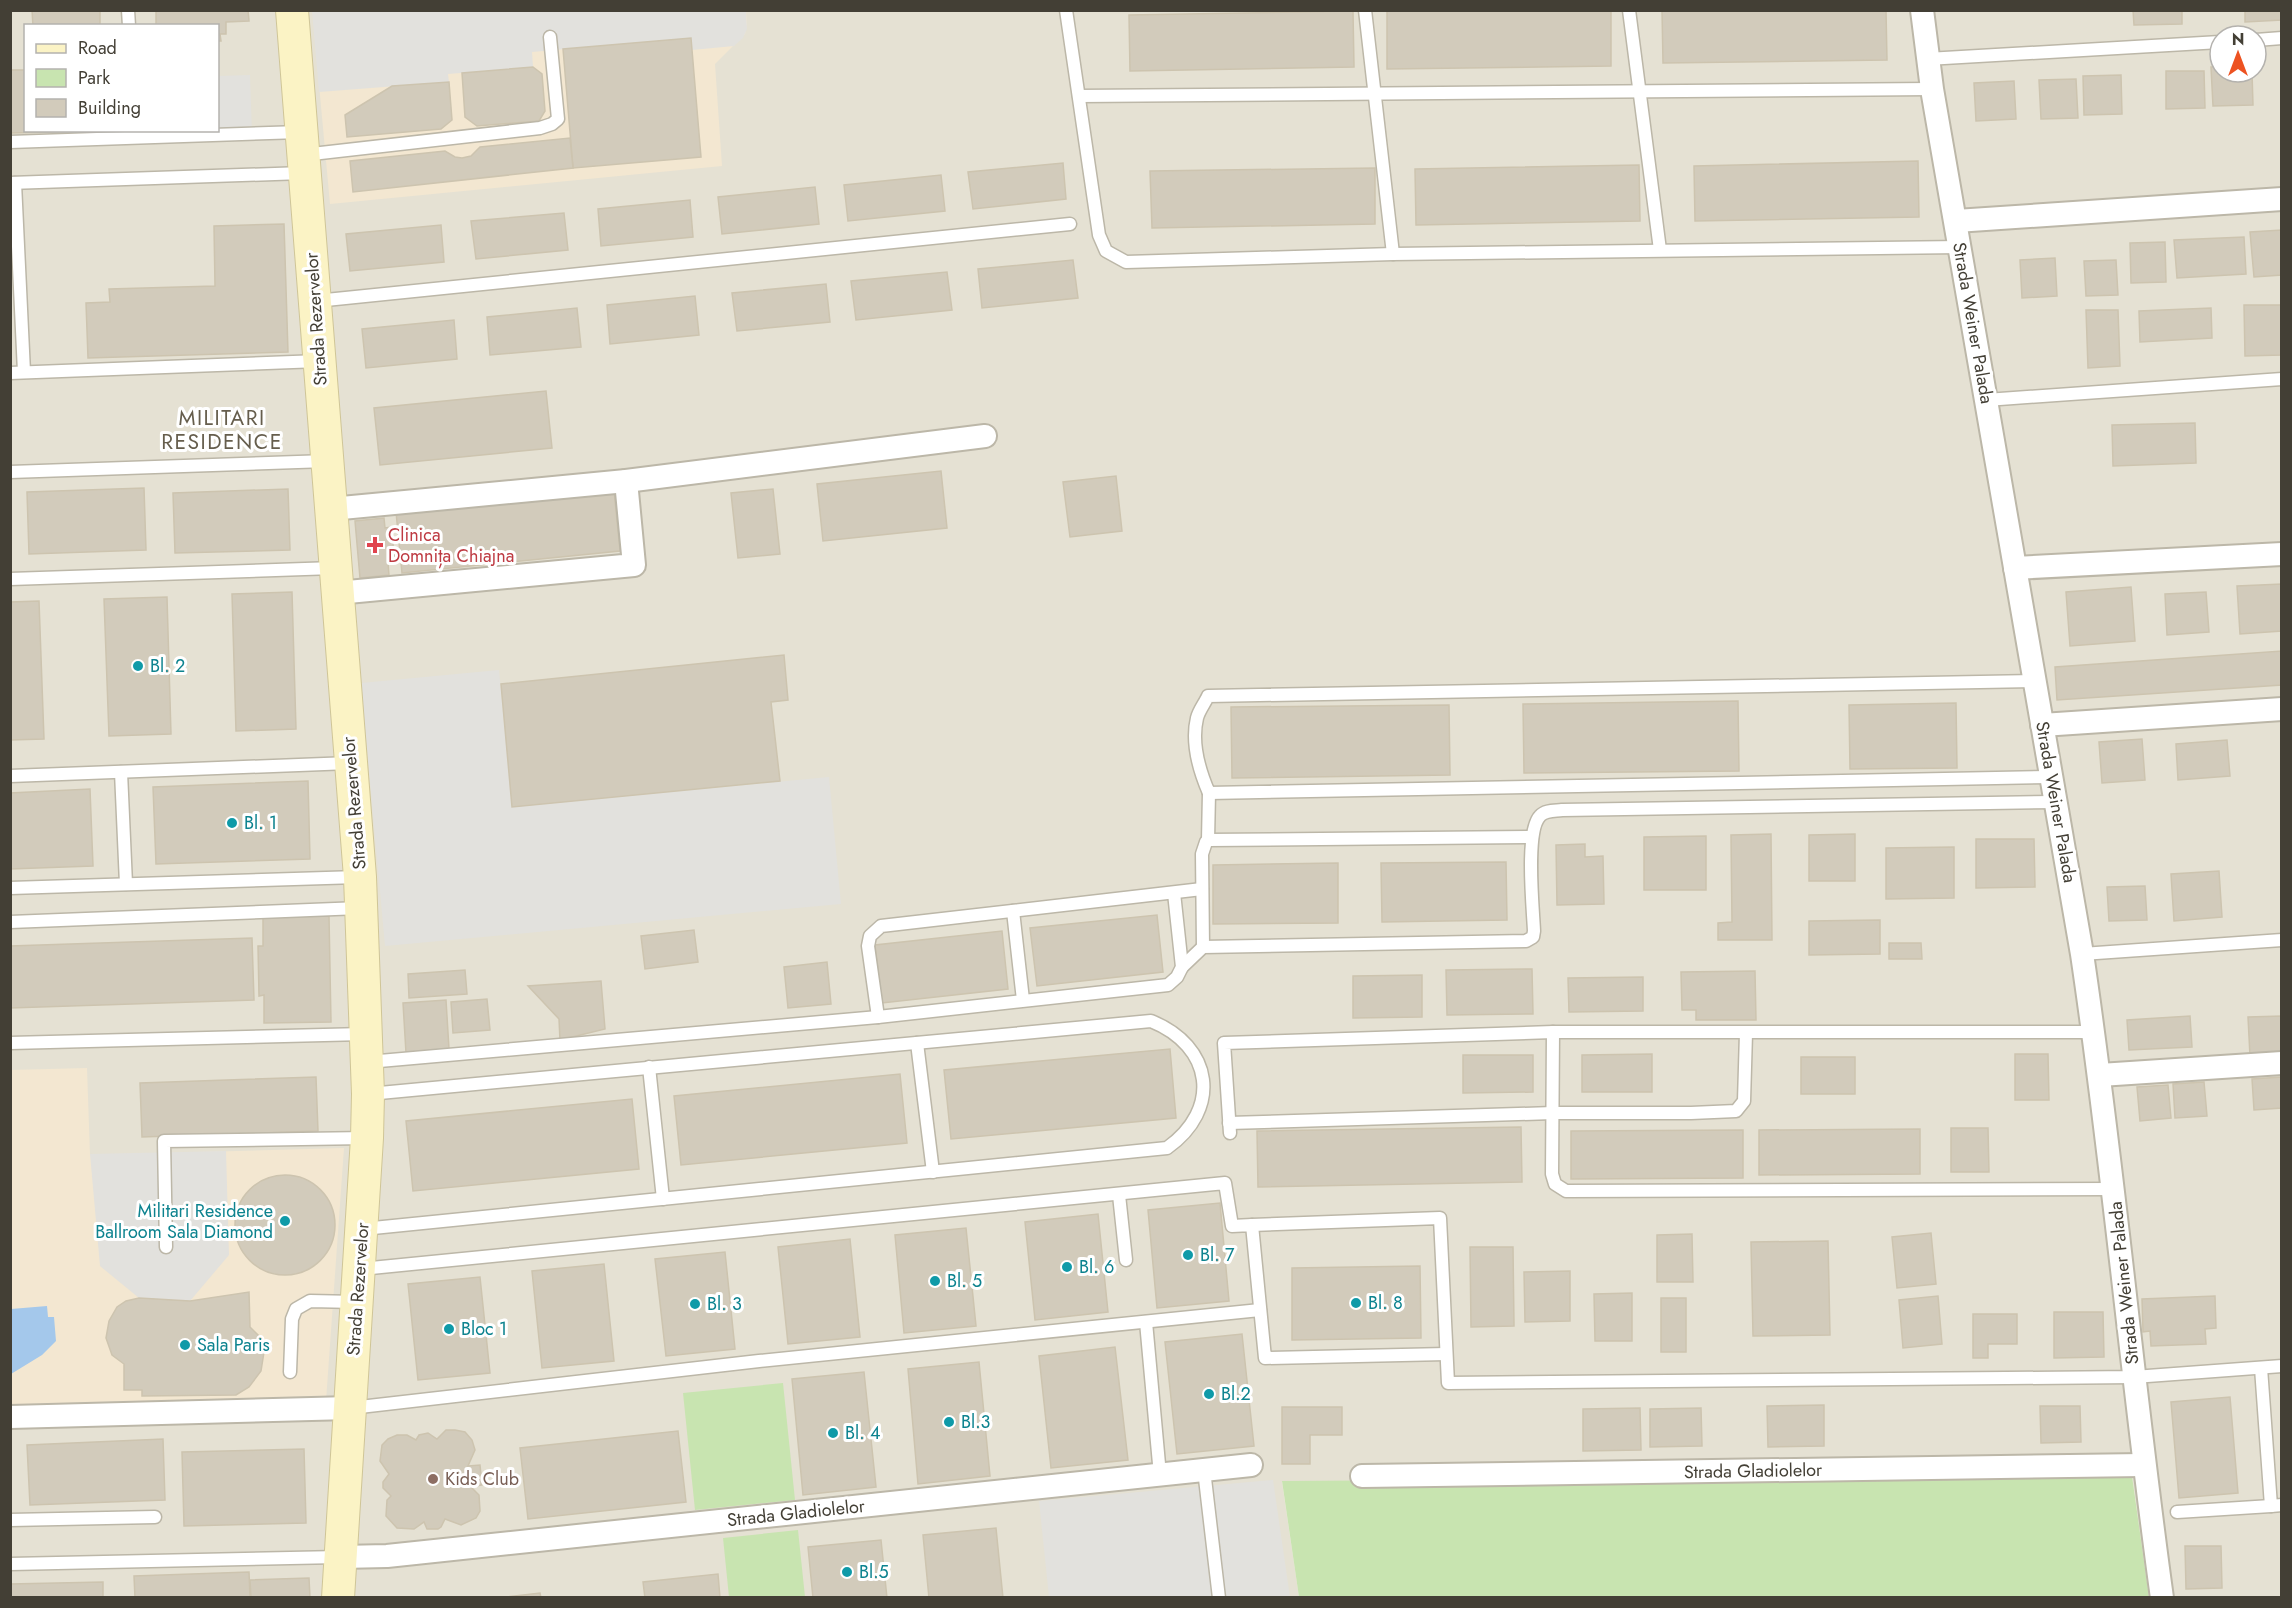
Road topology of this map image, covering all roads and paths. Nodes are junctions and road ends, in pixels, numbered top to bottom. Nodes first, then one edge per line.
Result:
1 (292, 10) edge
2 (1066, 10) edge
3 (1365, 10) edge
4 (1629, 10) edge
5 (1922, 10) edge
6 (550, 37) dead end
7 (2208, 43) edge
8 (1927, 59) junction
9 (1932, 89) junction
10 (1639, 92) junction
11 (1375, 94) junction
12 (1079, 96) junction
13 (134, 134) edge
14 (10, 142) edge
15 (303, 154) junction
16 (13, 183) edge
17 (2282, 199) edge
18 (1956, 221) junction
19 (1070, 224) dead end
20 (1960, 247) junction
21 (1660, 250) junction
22 (1393, 254) junction
23 (314, 301) junction
24 (319, 361) junction
25 (24, 372) junction
26 (10, 373) edge
27 (2282, 379) edge
28 (1986, 400) junction
29 (985, 436) dead end
30 (327, 461) junction
31 (10, 472) edge
32 (626, 481) junction
33 (331, 509) junction
34 (2282, 554) edge
35 (2015, 568) junction
36 (10, 579) edge
37 (336, 580) junction
38 (2035, 681) junction
39 (2282, 709) edge
40 (2042, 725) junction
41 (351, 763) junction
42 (121, 772) junction
43 (10, 776) edge
44 (2050, 777) junction
45 (1209, 793) junction
46 (2055, 802) junction
47 (1531, 837) junction
48 (1208, 840) junction
49 (360, 877) junction
50 (126, 884) junction
51 (10, 888) edge
52 (1202, 889) junction
53 (1174, 893) junction
54 (361, 908) junction
55 (1013, 911) junction
56 (10, 922) edge
57 (2282, 940) edge
58 (1203, 947) junction
59 (2082, 954) junction
60 (1182, 967) junction
61 (1023, 1000) junction
62 (878, 1017) junction
63 (1553, 1032) junction
64 (2094, 1032) junction
65 (1746, 1033) junction
66 (10, 1043) edge
67 (917, 1043) junction
68 (366, 1048) junction
69 (2282, 1063) edge
70 (649, 1067) junction
71 (2100, 1075) junction
72 (368, 1094) junction
73 (1553, 1113) junction
74 (367, 1138) junction
75 (933, 1172) junction
76 (2114, 1189) junction
77 (1119, 1195) junction
78 (663, 1198) junction
79 (1252, 1225) junction
80 (362, 1229) junction
81 (166, 1247) dead end
82 (1126, 1260) dead end
83 (359, 1269) junction
84 (357, 1302) junction
85 (1260, 1310) junction
86 (1146, 1322) junction
87 (1446, 1354) junction
88 (2282, 1366) edge
89 (2261, 1368) junction
90 (290, 1372) dead end
91 (2134, 1377) junction
92 (350, 1408) junction
93 (10, 1417) edge
94 (1251, 1465) dead end
95 (2143, 1465) junction
96 (1204, 1470) junction
97 (1160, 1475) junction
98 (1362, 1476) dead end
99 (2276, 1505) edge
100 (2177, 1512) dead end
101 (155, 1517) dead end
102 (10, 1520) edge
103 (340, 1557) junction
104 (10, 1564) edge
105 (338, 1598) edge
106 (1219, 1598) edge
107 (2162, 1598) edge

1 - 15 street, Strada Rezervelor
2 - 12 lane
3 - 11 lane
4 - 10 lane
5 - 8 street, Strada Weiner Palada
6 - 15 lane
7 - 8 lane
8 - 9 street, Strada Weiner Palada
9 - 10 lane
9 - 18 street, Strada Weiner Palada
10 - 11 lane
10 - 21 lane
11 - 12 lane
11 - 22 lane
12 - 22 lane
13 - 14 lane
13 - 15 lane
15 - 16 lane
15 - 23 street, Strada Rezervelor
16 - 25 lane
17 - 18 street
18 - 20 street, Strada Weiner Palada
19 - 23 lane
20 - 21 lane
20 - 28 street, Strada Weiner Palada
21 - 22 lane
23 - 24 street, Strada Rezervelor
24 - 25 lane
24 - 30 street, Strada Rezervelor
25 - 26 lane
27 - 28 lane
28 - 35 street, Strada Weiner Palada
29 - 32 street
30 - 31 lane
30 - 33 street, Strada Rezervelor
32 - 33 street
32 - 37 street
33 - 37 street, Strada Rezervelor
34 - 35 street
35 - 38 street, Strada Weiner Palada
36 - 37 lane
37 - 41 street, Strada Rezervelor
38 - 40 street, Strada Weiner Palada
38 - 45 lane
39 - 40 street
40 - 44 street, Strada Weiner Palada
41 - 42 lane
41 - 49 street, Strada Rezervelor
42 - 43 lane
42 - 50 lane
44 - 45 lane
44 - 46 street, Strada Weiner Palada
45 - 48 lane
46 - 47 lane
46 - 59 street, Strada Weiner Palada
47 - 48 lane
47 - 58 lane
48 - 52 lane
49 - 50 lane
49 - 54 street, Strada Rezervelor
50 - 51 lane
52 - 53 lane
52 - 58 lane
53 - 55 lane
53 - 60 lane
54 - 56 lane
54 - 68 street, Strada Rezervelor
55 - 61 lane
55 - 62 lane
57 - 59 lane
58 - 60 lane
59 - 64 street, Strada Weiner Palada
60 - 61 lane
61 - 62 lane
62 - 68 lane
63 - 65 lane
63 - 73 lane
63 - 73 lane
64 - 65 lane
64 - 71 street, Strada Weiner Palada
65 - 73 lane
66 - 68 lane
67 - 70 lane
67 - 75 lane
67 - 75 lane
68 - 72 street, Strada Rezervelor
69 - 71 street
70 - 72 lane
70 - 78 lane
71 - 76 street, Strada Weiner Palada
72 - 74 street, Strada Rezervelor
73 - 76 lane
74 - 80 street, Strada Rezervelor
74 - 81 lane
75 - 78 lane
76 - 91 street, Strada Weiner Palada
77 - 79 lane
77 - 82 lane
77 - 83 lane
78 - 80 lane
79 - 85 lane
79 - 87 lane
80 - 83 street, Strada Rezervelor
83 - 84 street, Strada Rezervelor
84 - 90 lane
84 - 92 street, Strada Rezervelor
85 - 86 lane
85 - 87 lane
86 - 92 lane
86 - 97 lane
87 - 91 lane
88 - 89 lane
89 - 91 lane
89 - 99 lane
91 - 95 street, Strada Weiner Palada
92 - 93 street
92 - 103 street, Strada Rezervelor
94 - 96 street, Strada Gladiolelor
95 - 98 street, Strada Gladiolelor
95 - 107 street, Strada Weiner Palada
96 - 97 street, Strada Gladiolelor
96 - 106 lane
97 - 103 street, Strada Gladiolelor
99 - 100 lane
101 - 102 lane
103 - 104 lane
103 - 105 street, Strada Rezervelor

